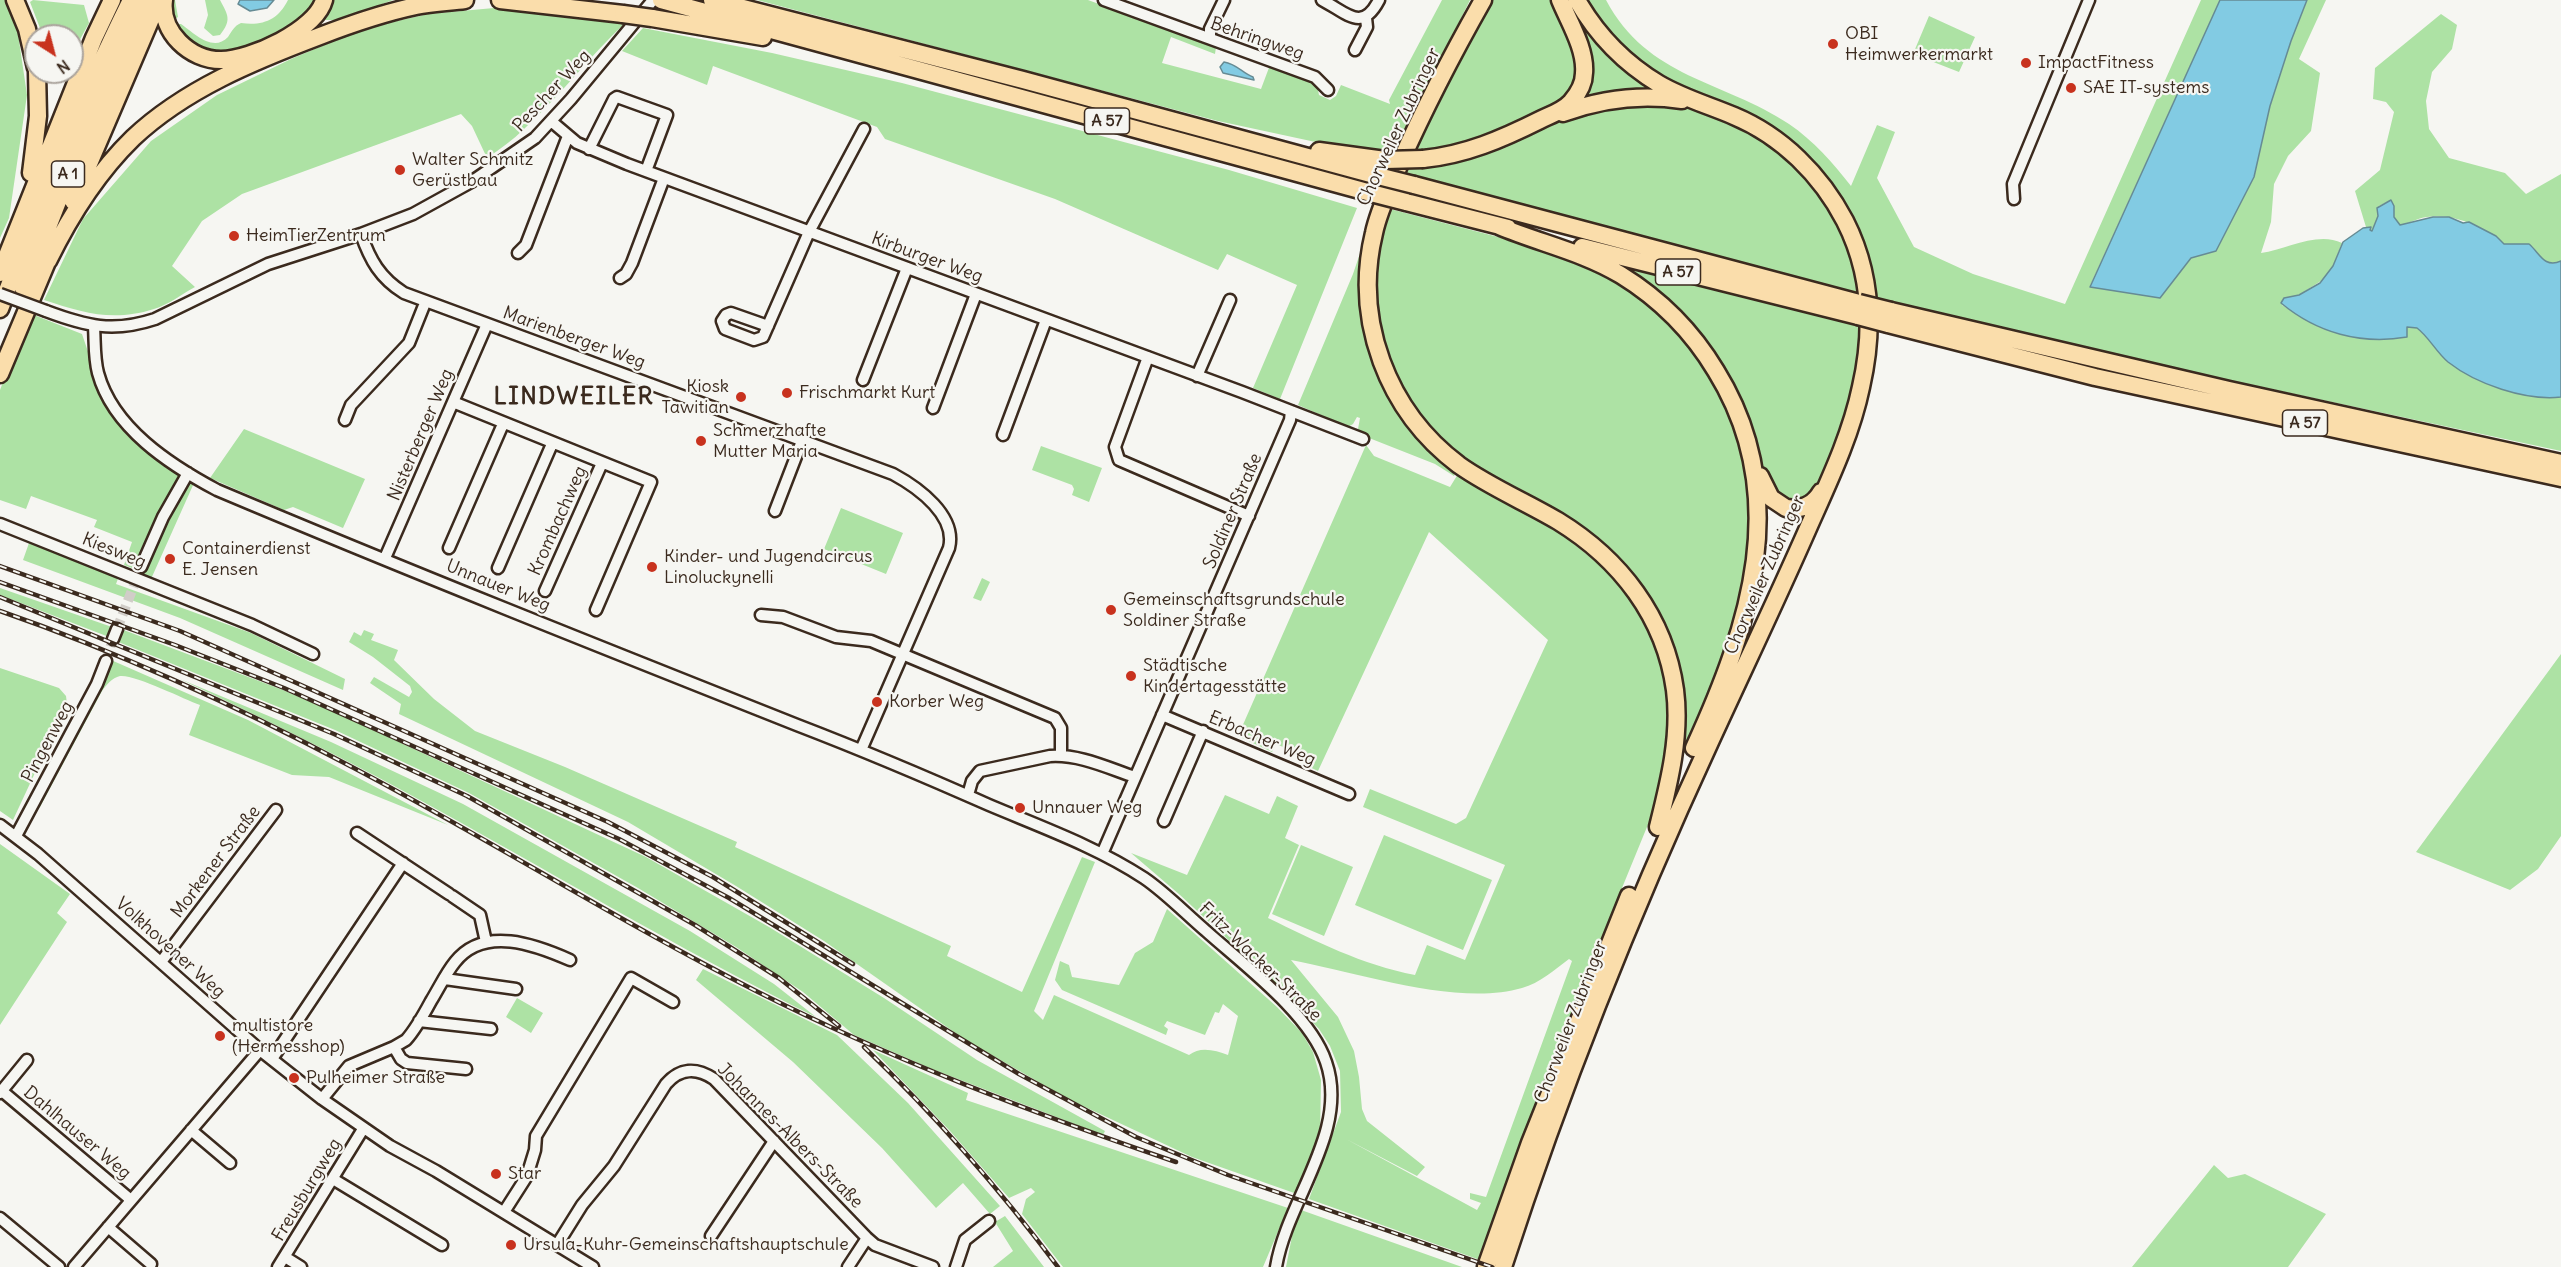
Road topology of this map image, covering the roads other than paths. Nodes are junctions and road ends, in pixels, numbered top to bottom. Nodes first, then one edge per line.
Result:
1 (15, 0) edge
2 (112, 0) edge
3 (131, 0) edge
4 (146, 0) edge
5 (162, 0) edge
6 (324, 0) edge
7 (465, 0) edge
8 (500, 0) edge
9 (660, 0) edge
10 (712, 0) edge
11 (737, 0) edge
12 (1104, 0) edge
13 (1224, 0) edge
14 (1322, 0) edge
15 (1379, 0) edge
16 (1483, 0) edge
17 (1560, 0) edge
18 (1577, 0) edge
19 (2086, 1) edge
20 (761, 12) junction
21 (1366, 18) junction
22 (25, 24) edge
23 (1210, 38) junction
24 (844, 50) junction
25 (1355, 50) dead end
26 (37, 84) edge
27 (1328, 90) dead end
28 (1695, 102) junction
29 (551, 121) junction
30 (864, 129) dead end
31 (1523, 129) junction
32 (568, 136) junction
33 (1229, 137) junction
34 (589, 148) junction
35 (646, 171) junction
36 (664, 178) junction
37 (2014, 199) dead end
38 (19, 222) junction
39 (1499, 226) junction
40 (809, 232) junction
41 (361, 234) junction
42 (518, 254) dead end
43 (48, 261) junction
44 (907, 268) junction
45 (0, 273) edge
46 (620, 278) dead end
47 (0, 294) edge
48 (976, 294) junction
49 (1230, 300) dead end
50 (425, 303) junction
51 (0, 309) edge
52 (1858, 310) junction
53 (1889, 317) junction
54 (1046, 320) junction
55 (487, 324) junction
56 (768, 326) dead end
57 (94, 327) junction
58 (0, 352) edge
59 (1148, 357) junction
60 (0, 374) edge
61 (1197, 375) junction
62 (863, 380) dead end
63 (453, 402) junction
64 (933, 408) dead end
65 (1291, 411) junction
66 (345, 420) dead end
67 (504, 424) junction
68 (1003, 435) dead end
69 (1363, 439) dead end
70 (802, 441) junction
71 (552, 444) junction
72 (1750, 453) junction
73 (602, 463) junction
74 (2561, 463) edge
75 (1834, 470) junction
76 (188, 474) junction
77 (2561, 478) edge
78 (776, 511) dead end
79 (1249, 516) junction
80 (0, 524) edge
81 (448, 548) dead end
82 (385, 558) junction
83 (141, 567) tunnel mouth
84 (498, 568) dead end
85 (545, 591) dead end
86 (596, 610) dead end
87 (761, 615) dead end
88 (903, 653) junction
89 (313, 654) dead end
90 (106, 661) tunnel mouth
91 (1162, 715) junction
92 (1203, 731) junction
93 (861, 750) junction
94 (1061, 755) junction
95 (1135, 777) junction
96 (1349, 794) dead end
97 (968, 795) junction
98 (276, 810) dead end
99 (1164, 821) dead end
100 (0, 825) edge
101 (1658, 827) junction
102 (357, 833) dead end
103 (16, 836) junction
104 (1102, 854) junction
105 (403, 863) junction
106 (486, 942) junction
107 (570, 960) dead end
108 (161, 962) junction
109 (445, 979) junction
110 (516, 988) dead end
111 (673, 1002) dead end
112 (419, 1021) junction
113 (491, 1029) dead end
114 (394, 1047) junction
115 (260, 1050) junction
116 (272, 1059) junction
117 (27, 1060) dead end
118 (466, 1069) dead end
119 (1, 1092) edge
120 (322, 1099) junction
121 (363, 1129) junction
122 (191, 1130) junction
123 (774, 1141) junction
124 (230, 1163) dead end
125 (333, 1179) junction
126 (131, 1200) junction
127 (504, 1212) junction
128 (0, 1218) edge
129 (989, 1221) dead end
130 (108, 1227) junction
131 (711, 1236) dead end
132 (867, 1238) junction
133 (442, 1245) dead end
134 (557, 1245) junction
135 (285, 1257) junction
136 (151, 1264) dead end
137 (59, 1267) edge
138 (74, 1267) edge
139 (278, 1267) edge
140 (301, 1267) edge
141 (593, 1267) edge
142 (848, 1267) edge
143 (933, 1267) edge
144 (956, 1267) edge
145 (1276, 1267) edge
146 (1486, 1267) edge
147 (1503, 1267) edge

1 - 22 highway
2 - 38 highway
3 - 51 highway, A 1
4 - 58 highway, A 1
5 - 6 highway
5 - 43 highway
7 - 43 highway
8 - 24 highway, bridge
9 - 24 highway, A 57
9 - 29 street, Pescher Weg
10 - 20 highway, A 57
11 - 20 highway
12 - 23 street, Behringweg
13 - 23 street
14 - 21 street
15 - 21 street
16 - 101 highway, Chorweiler Zubringer
17 - 31 highway
18 - 28 highway, Chorweiler Zubringer
19 - 37 street
20 - 33 highway, A 57
21 - 25 street
23 - 27 street, Behringweg
24 - 39 highway, A 57, bridge
26 - 38 highway
28 - 31 highway
28 - 75 highway, Chorweiler Zubringer
29 - 32 street, Kirburger Weg
29 - 41 street, Pescher Weg
30 - 40 street
31 - 33 highway, bridge
32 - 34 street, Kirburger Weg
32 - 42 street
33 - 52 highway, A 57, bridge
34 - 35 street, Kirburger Weg
34 - 35 street
35 - 36 street, Kirburger Weg
36 - 40 street, Kirburger Weg
36 - 46 street
38 - 45 highway
39 - 52 highway, A 57
39 - 72 highway
40 - 44 street, Kirburger Weg
40 - 56 street
41 - 50 street, Marienberger Weg
41 - 57 street, Pescher Weg
43 - 60 highway
44 - 48 street, Kirburger Weg
44 - 62 street
47 - 57 street, bridge
48 - 54 street, Kirburger Weg
48 - 64 street
49 - 61 street
50 - 55 street, Marienberger Weg
50 - 66 street
52 - 53 highway, A 57, bridge
53 - 74 highway, A 57
53 - 77 highway, A 57
54 - 59 street, Kirburger Weg
54 - 68 street
55 - 63 street, Nisterberger Weg
55 - 70 street, Marienberger Weg
57 - 76 street, Unnauer Weg
59 - 61 street, Kirburger Weg
59 - 79 street
61 - 65 street, Kirburger Weg
63 - 67 street, Krombachweg
63 - 82 street, Nisterberger Weg
65 - 69 street, Kirburger Weg
65 - 79 street, Soldiner Straße
67 - 71 street, Krombachweg
67 - 81 street
70 - 78 street
70 - 88 street, Marienberger Weg
71 - 73 street, Krombachweg
71 - 84 street, Krombachweg
72 - 75 highway
72 - 101 highway, Chorweiler Zubringer
73 - 85 street, Krombachweg
73 - 86 street, Krombachweg
75 - 147 highway, Chorweiler Zubringer
76 - 82 street, Unnauer Weg
76 - 83 street
79 - 91 street, Soldiner Straße
80 - 89 street, Kiesweg
82 - 93 street, Unnauer Weg
87 - 88 street
88 - 93 street, Marienberger Weg
88 - 94 street
90 - 103 street, Pingenweg
91 - 92 street, Erbacher Weg
91 - 95 street, Soldiner Straße
92 - 96 street, Erbacher Weg
92 - 99 street
93 - 97 street, Unnauer Weg
94 - 95 street
94 - 97 street
95 - 104 street, Soldiner Straße
97 - 104 street, Unnauer Weg
98 - 108 street, Morkener Straße
100 - 103 street, Volkhovener Weg
101 - 146 highway, Chorweiler Zubringer
102 - 105 street
103 - 108 street, Volkhovener Weg
104 - 145 street, Fritz-Wacker-Straße
105 - 106 street
105 - 116 street
106 - 107 street
106 - 109 street
108 - 115 street, Volkhovener Weg
109 - 110 street
109 - 112 street
111 - 127 street
112 - 113 street
112 - 114 street
114 - 118 street
114 - 120 street
115 - 116 street, Volkhovener Weg
115 - 122 street
116 - 120 street, Volkhovener Weg
117 - 119 street
119 - 126 street, Dahlhauser Weg
120 - 121 street, Volkhovener Weg
121 - 125 street, Freusburgweg
121 - 127 street, Volkhovener Weg
122 - 124 street
122 - 126 street
123 - 131 street
123 - 132 street, Johannes-Albers-Straße
123 - 134 street, Johannes-Albers-Straße
125 - 133 street
125 - 135 street, Freusburgweg
126 - 130 street
127 - 134 street, Volkhovener Weg
128 - 137 street
129 - 144 street
130 - 136 street
130 - 138 street
132 - 142 street
132 - 143 street, Johannes-Albers-Straße
134 - 141 street, Volkhovener Weg
135 - 139 street, Freusburgweg
135 - 140 street

